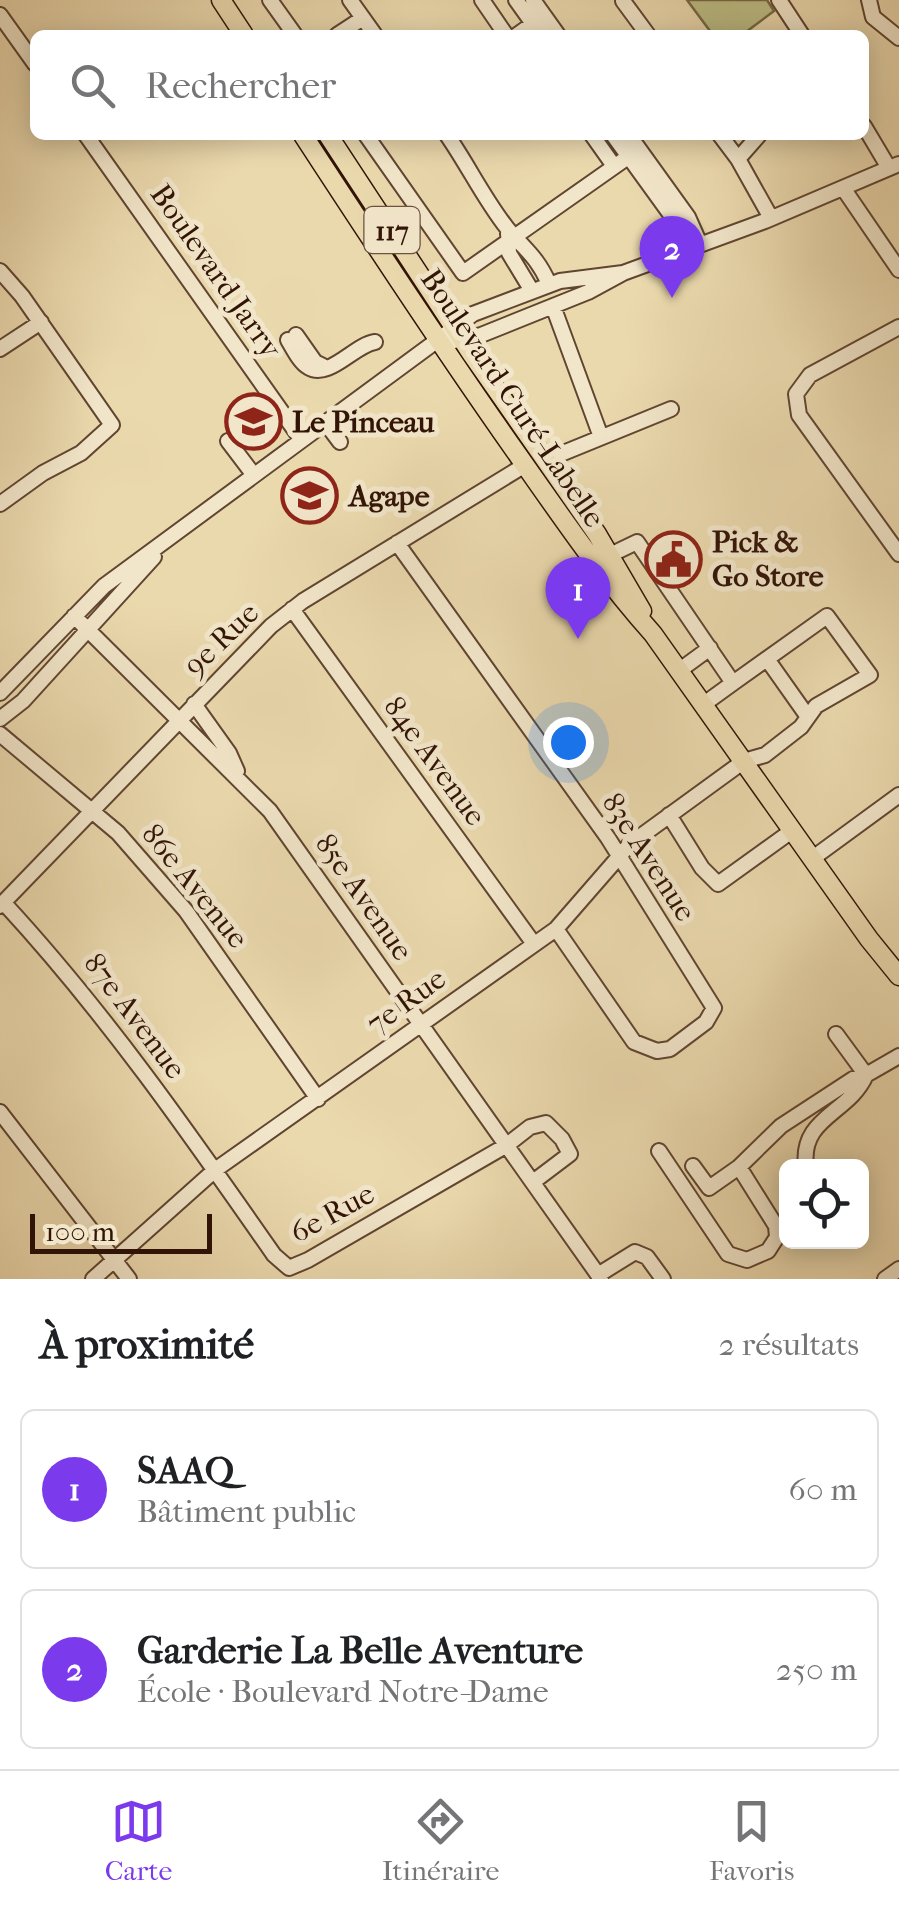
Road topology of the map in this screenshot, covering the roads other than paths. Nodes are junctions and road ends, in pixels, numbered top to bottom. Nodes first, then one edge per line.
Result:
1 (221, 0) edge
2 (270, 0) edge
3 (350, 0) edge
4 (482, 0) edge
5 (516, 0) edge
6 (533, 0) edge
7 (623, 0) edge
8 (779, 0) edge
9 (869, 0) edge
10 (0, 15) edge
11 (363, 18) junction
12 (540, 25) edge
13 (242, 30) edge
14 (291, 30) edge
15 (345, 30) edge
16 (371, 30) edge
17 (503, 30) edge
18 (644, 30) edge
19 (799, 30) edge
20 (899, 38) edge
21 (30, 57) edge
22 (869, 133) edge
23 (90, 140) edge
24 (306, 140) edge
25 (331, 140) edge
26 (371, 140) edge
27 (450, 140) edge
28 (596, 140) edge
29 (616, 140) edge
30 (633, 140) edge
31 (724, 140) edge
32 (755, 140) edge
33 (628, 157) junction
34 (738, 159) junction
35 (614, 166) junction
36 (894, 166) edge
37 (843, 188) junction
38 (771, 218) junction
39 (510, 235) junction
40 (694, 246) junction
41 (899, 270) edge
42 (0, 271) edge
43 (623, 272) junction
44 (549, 284) junction
45 (532, 291) junction
46 (552, 306) junction
47 (41, 322) junction
48 (899, 327) edge
49 (458, 333) junction
50 (292, 338) dead end
51 (374, 342) dead end
52 (434, 344) junction
53 (0, 349) edge
54 (671, 408) dead end
55 (326, 422) junction
56 (601, 437) junction
57 (301, 439) junction
58 (228, 441) dead end
59 (340, 442) dead end
60 (546, 460) junction
61 (524, 465) junction
62 (253, 474) junction
63 (0, 504) edge
64 (168, 540) junction
65 (397, 543) junction
66 (899, 554) edge
67 (610, 555) junction
68 (292, 609) junction
69 (74, 616) junction
70 (89, 631) junction
71 (654, 634) junction
72 (710, 648) junction
73 (767, 658) junction
74 (680, 670) junction
75 (733, 682) junction
76 (0, 692) edge
77 (194, 704) junction
78 (704, 704) junction
79 (808, 717) junction
80 (0, 719) edge
81 (179, 719) junction
82 (0, 734) edge
83 (744, 761) junction
84 (242, 781) junction
85 (899, 795) edge
86 (92, 812) junction
87 (669, 815) junction
88 (793, 830) junction
89 (618, 856) junction
90 (813, 858) junction
91 (2, 904) edge
92 (556, 929) junction
93 (534, 944) junction
94 (899, 976) edge
95 (421, 1024) junction
96 (836, 1034) dead end
97 (899, 1056) edge
98 (866, 1075) junction
99 (318, 1099) junction
100 (0, 1112) edge
101 (507, 1145) junction
102 (658, 1151) dead end
103 (806, 1159) edge
104 (693, 1166) dead end
105 (739, 1167) junction
106 (215, 1170) junction
107 (533, 1182) junction
108 (708, 1188) junction
109 (694, 1199) junction
110 (115, 1260) junction
111 (899, 1269) edge
112 (599, 1277) edge
113 (93, 1279) edge
114 (130, 1279) edge
115 (662, 1279) edge
116 (885, 1279) edge

1 - 13 main road
2 - 14 street
3 - 11 street
4 - 17 street
5 - 12 street
6 - 12 street
7 - 18 street
8 - 19 street
9 - 20 street
10 - 21 street
11 - 15 street
11 - 16 street
22 - 36 street
23 - 57 street, Boulevard Jarry
24 - 52 main road, Boulevard Curé-Labelle / 117
25 - 49 main road, Boulevard Curé-Labelle / 117
26 - 39 street
27 - 39 street
28 - 35 street
29 - 33 street
30 - 40 street
31 - 34 street
32 - 34 street
33 - 35 street
33 - 40 street
34 - 38 street
35 - 39 street
36 - 37 street
37 - 38 street
37 - 41 street
38 - 40 street
39 - 44 street
39 - 45 street
40 - 43 street
42 - 47 street
43 - 44 street
43 - 46 street
44 - 45 street
45 - 49 street
46 - 49 street
46 - 56 street
47 - 53 street
47 - 63 street
48 - 66 street
49 - 52 street
49 - 60 main road, Boulevard Curé-Labelle / 117
50 - 51 street
52 - 55 street
52 - 61 main road, Boulevard Curé-Labelle / 117
54 - 56 street
55 - 57 street
55 - 59 street
56 - 60 street
57 - 62 street
58 - 62 street
60 - 67 main road, Boulevard Curé-Labelle / 117
61 - 65 street, 9e Rue
61 - 71 main road, Boulevard Curé-Labelle / 117
62 - 64 street
64 - 69 street
64 - 70 street
65 - 68 street, 9e Rue
65 - 89 street, 83e Avenue
67 - 71 main road, Boulevard Curé-Labelle / 117
67 - 72 street
68 - 77 street, 9e Rue
68 - 93 street, 84e Avenue
69 - 70 street, 85e Avenue
69 - 76 street
70 - 80 street
70 - 81 street, 85e Avenue
71 - 74 main road, Boulevard Curé-Labelle / 117
72 - 74 street
72 - 75 street
73 - 75 street
73 - 79 street
73 - 79 street, 7e Rue
74 - 78 main road, Boulevard Curé-Labelle / 117
75 - 78 street
77 - 81 street, 9e Rue
77 - 84 street, 85e Avenue
78 - 83 main road, Boulevard Curé-Labelle / 117
79 - 83 street, 7e Rue
81 - 84 street, 85e Avenue
81 - 86 street, 9e Rue
82 - 86 street, 86e Avenue
83 - 87 street, 7e Rue
83 - 88 main road, Boulevard Curé-Labelle / 117
84 - 95 street, 85e Avenue
85 - 90 street
86 - 91 street, 9e Rue
86 - 99 street, 86e Avenue
87 - 88 street
87 - 89 street, 7e Rue
88 - 90 main road, Boulevard Curé-Labelle / 117
89 - 92 street, 7e Rue
89 - 92 street, 83e Avenue
90 - 94 main road, Boulevard Curé-Labelle / 117
91 - 106 street, 87e Avenue
92 - 93 street, 7e Rue
93 - 95 street, 7e Rue
95 - 99 street, 7e Rue
95 - 101 street, 85e Avenue
96 - 98 street
97 - 98 street
98 - 103 street
98 - 105 street
99 - 106 street, 7e Rue
100 - 110 street
101 - 106 street, 6e Rue
101 - 107 street, 85e Avenue
101 - 107 street
102 - 109 street
104 - 108 street
105 - 108 street
105 - 109 street
106 - 110 street, 7e Rue
107 - 112 street, 85e Avenue
108 - 109 street
110 - 113 street, 7e Rue
110 - 114 street
111 - 116 street
112 - 115 street, 85e Avenue

